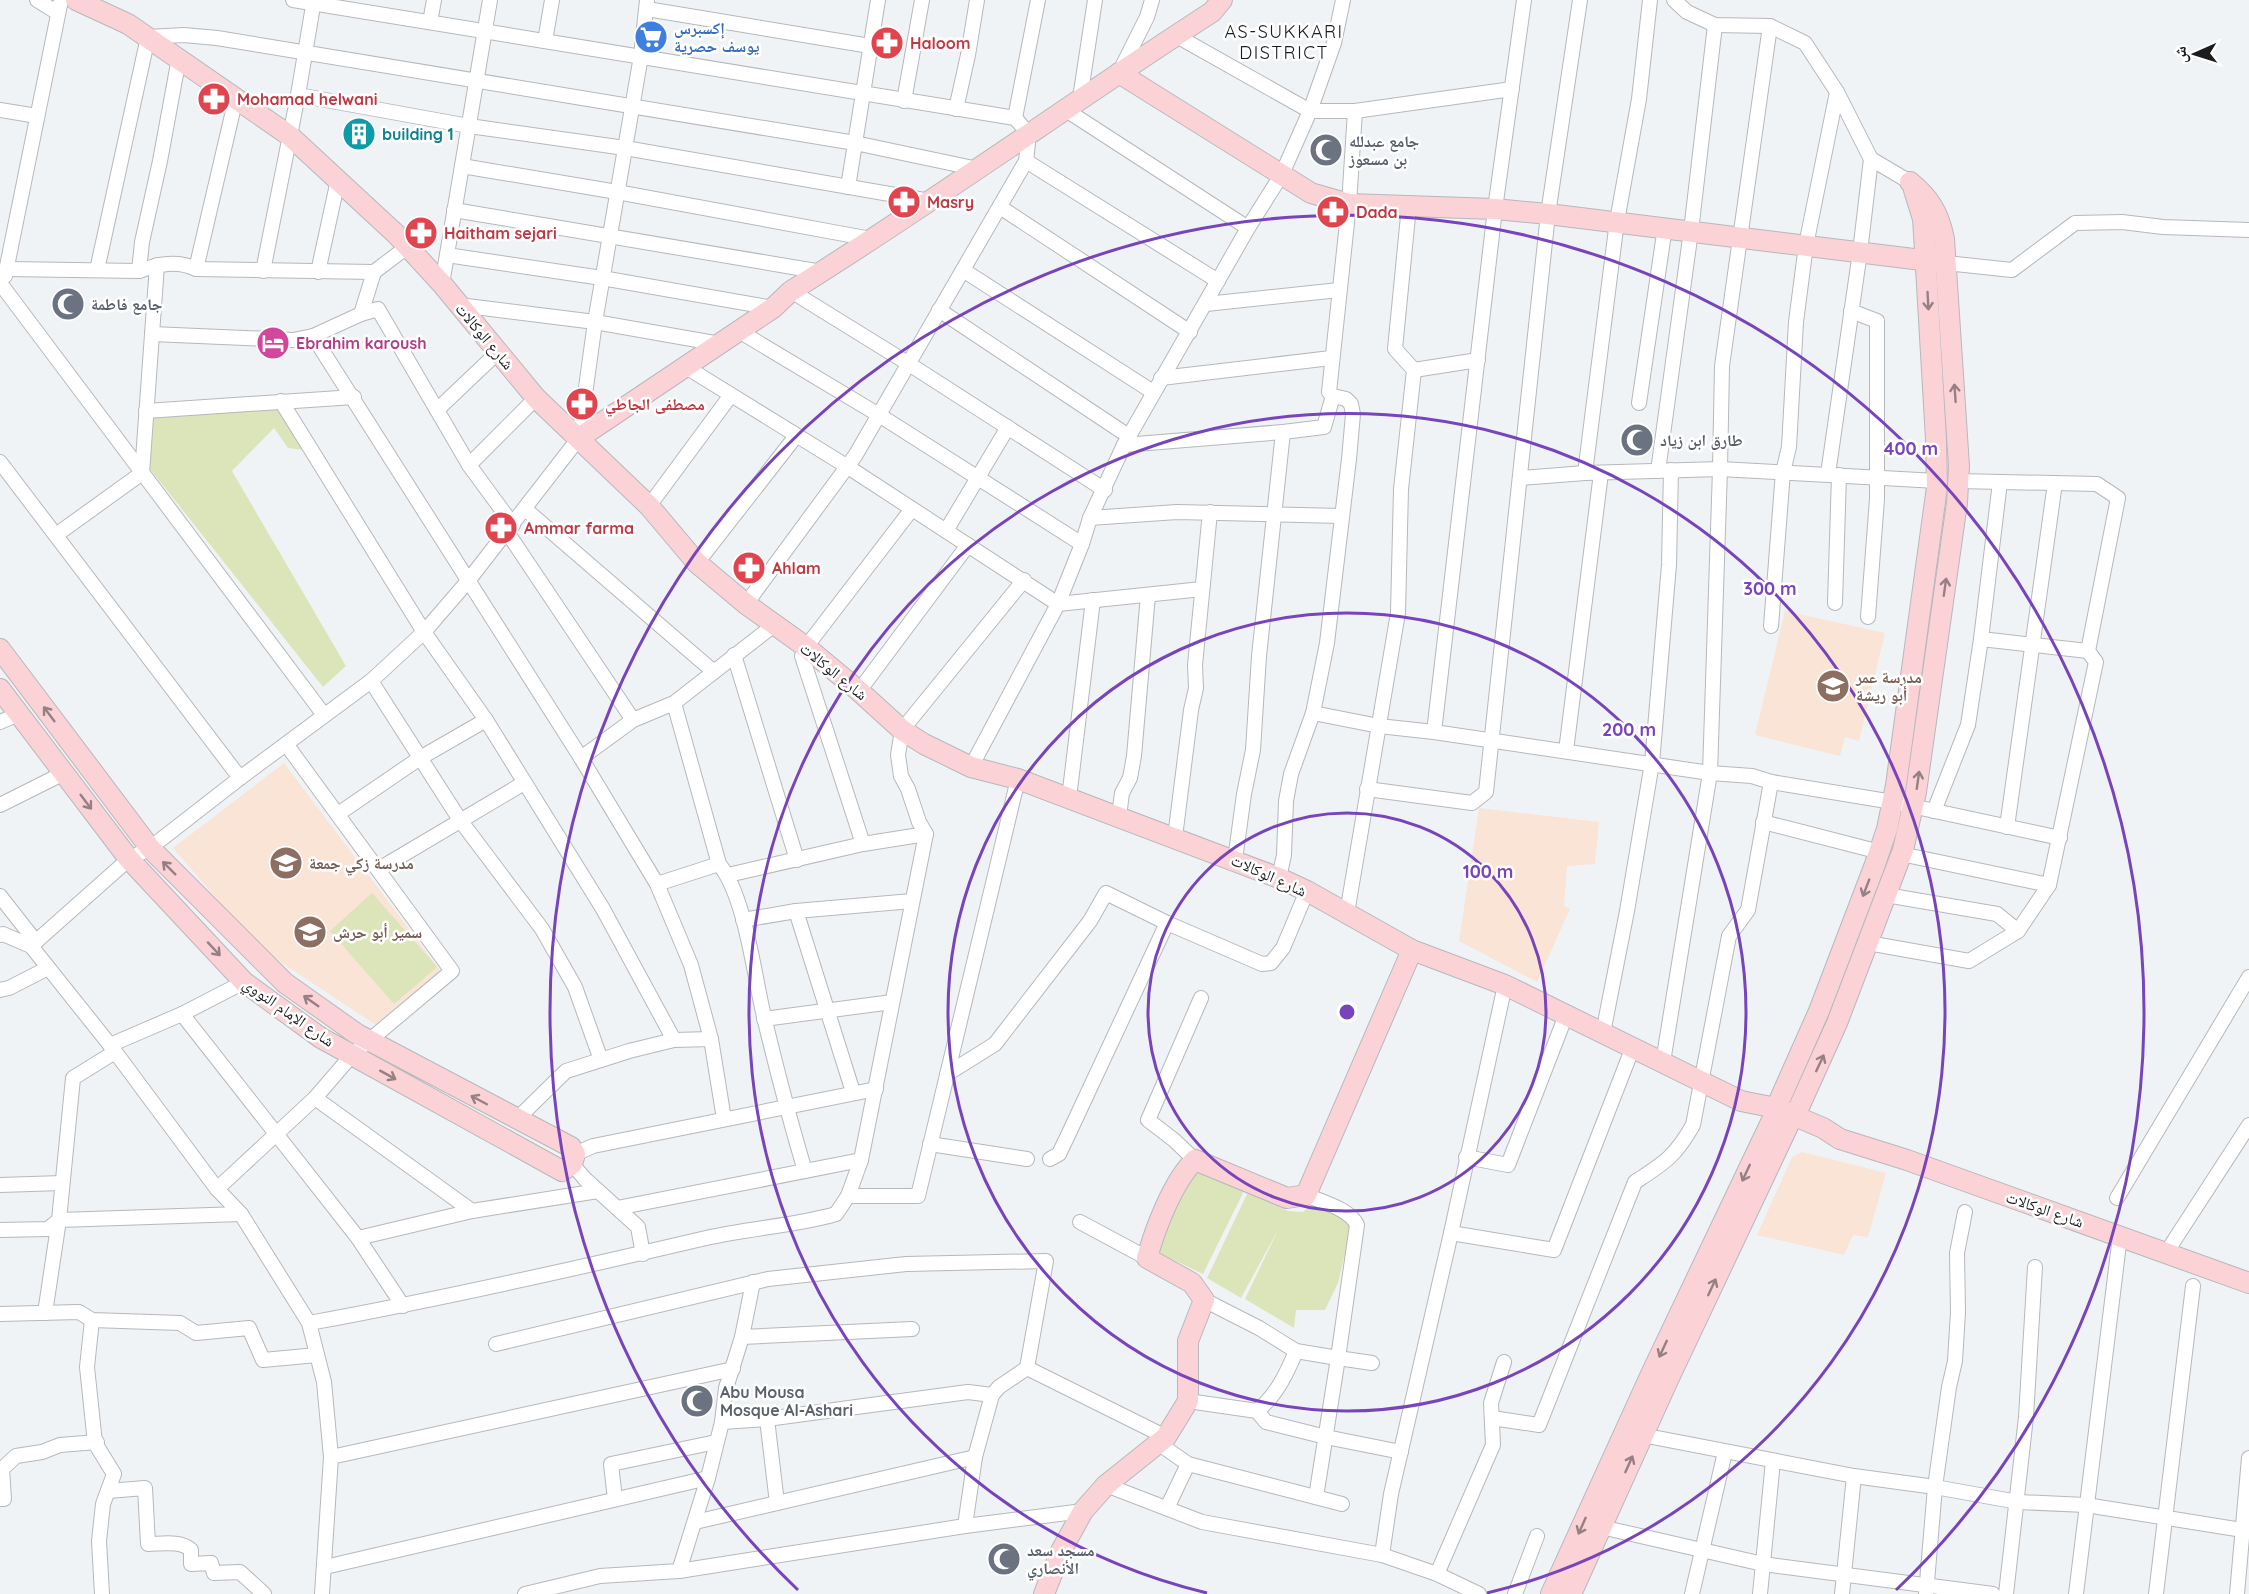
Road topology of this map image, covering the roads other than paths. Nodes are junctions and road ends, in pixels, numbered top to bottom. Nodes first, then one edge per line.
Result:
1 (38, 0) edge
2 (76, 0) edge
3 (293, 0) edge
4 (434, 0) edge
5 (490, 0) edge
6 (552, 0) edge
7 (878, 0) edge
8 (922, 0) edge
9 (977, 0) edge
10 (1038, 0) edge
11 (1095, 0) edge
12 (1152, 0) edge
13 (1222, 0) edge
14 (1343, 0) edge
15 (1524, 0) edge
16 (1580, 0) edge
17 (1650, 0) edge
18 (1674, 0) edge
19 (314, 2) edge
20 (647, 4) edge
21 (371, 6) edge
22 (60, 7) edge
23 (112, 9) edge
24 (430, 22) junction
25 (1715, 25) junction
26 (1770, 26) junction
27 (485, 31) junction
28 (1175, 35) junction
29 (148, 37) junction
30 (545, 41) junction
31 (870, 46) junction
32 (304, 54) junction
33 (641, 56) junction
34 (179, 58) junction
35 (1119, 73) junction
36 (476, 80) junction
37 (1512, 89) junction
38 (1837, 92) junction
39 (863, 94) junction
40 (298, 95) junction
41 (237, 98) junction
42 (904, 101) junction
43 (1073, 104) junction
44 (632, 106) junction
45 (956, 109) junction
46 (0, 110) edge
47 (1310, 111) junction
48 (1355, 111) junction
49 (38, 116) junction
50 (1015, 118) junction
51 (469, 126) junction
52 (1029, 134) junction
53 (290, 135) junction
54 (855, 143) junction
55 (625, 148) junction
56 (1871, 159) junction
57 (1026, 161) junction
58 (462, 166) junction
59 (978, 169) junction
60 (1282, 174) junction
61 (338, 180) junction
62 (1910, 182) junction
63 (848, 187) junction
64 (617, 192) junction
65 (930, 201) junction
66 (1349, 204) junction
67 (1000, 207) junction
68 (1409, 207) junction
69 (1496, 209) junction
70 (454, 210) junction
71 (1548, 214) junction
72 (1617, 221) junction
73 (1665, 227) junction
74 (1248, 228) junction
75 (1692, 231) junction
76 (2249, 231) edge
77 (610, 235) junction
78 (1739, 237) junction
79 (871, 239) junction
80 (1806, 245) junction
81 (407, 247) junction
82 (1860, 252) junction
83 (447, 255) junction
84 (1926, 260) junction
85 (1946, 263) junction
86 (157, 265) junction
87 (6, 269) junction
88 (196, 269) junction
89 (97, 270) junction
90 (963, 270) junction
91 (139, 271) junction
92 (264, 271) junction
93 (318, 272) junction
94 (374, 272) junction
95 (822, 272) junction
96 (602, 278) junction
97 (1218, 281) junction
98 (442, 284) junction
99 (1, 286) edge
100 (1339, 290) junction
101 (791, 291) junction
102 (1206, 304) junction
103 (459, 305) junction
104 (773, 308) junction
105 (939, 310) junction
106 (1851, 311) junction
107 (361, 314) junction
108 (594, 322) junction
109 (739, 331) junction
110 (1190, 332) junction
111 (152, 334) junction
112 (313, 336) junction
113 (720, 344) junction
114 (498, 352) junction
115 (1331, 358) junction
116 (1478, 360) junction
117 (909, 364) junction
118 (686, 367) junction
119 (1414, 370) junction
120 (1161, 378) junction
121 (1153, 392) junction
122 (731, 395) junction
123 (1333, 396) junction
124 (354, 398) junction
125 (536, 398) junction
126 (281, 401) junction
127 (1639, 403) dead end
128 (437, 410) junction
129 (146, 411) junction
130 (879, 415) junction
131 (1008, 427) junction
132 (1283, 432) junction
133 (796, 436) junction
134 (579, 438) junction
135 (1127, 441) junction
136 (0, 462) edge
137 (469, 465) junction
138 (848, 467) junction
139 (1720, 469) junction
140 (1665, 471) junction
141 (1782, 472) junction
142 (142, 473) junction
143 (1585, 473) junction
144 (1601, 473) junction
145 (1834, 475) junction
146 (1877, 477) junction
147 (978, 478) junction
148 (1521, 478) junction
149 (1937, 481) junction
150 (1959, 481) junction
151 (2000, 482) junction
152 (2055, 483) junction
153 (1105, 490) junction
154 (649, 506) junction
155 (525, 509) junction
156 (912, 509) junction
157 (1210, 512) junction
158 (1274, 515) junction
159 (1341, 516) junction
160 (1090, 518) junction
161 (1933, 524) junction
162 (1954, 526) junction
163 (510, 529) junction
164 (946, 531) junction
165 (56, 535) junction
166 (1082, 544) junction
167 (968, 545) junction
168 (697, 563) junction
169 (1024, 580) junction
170 (468, 581) junction
171 (1202, 589) junction
172 (1148, 595) junction
173 (1093, 600) junction
174 (1835, 603) dead end
175 (746, 604) junction
176 (1058, 604) junction
177 (1868, 617) dead end
178 (774, 625) junction
179 (1771, 626) dead end
180 (424, 632) junction
181 (1981, 639) junction
182 (2032, 645) junction
183 (806, 647) junction
184 (0, 649) edge
185 (2088, 651) junction
186 (734, 655) junction
187 (714, 672) junction
188 (371, 681) junction
189 (0, 688) edge
190 (859, 691) junction
191 (674, 703) junction
192 (1313, 713) junction
193 (19, 714) junction
194 (324, 715) junction
195 (486, 720) junction
196 (633, 720) junction
197 (0, 722) edge
198 (1379, 726) junction
199 (902, 730) junction
200 (1434, 732) junction
201 (1492, 740) junction
202 (286, 744) junction
203 (1566, 751) junction
204 (420, 758) junction
205 (581, 758) junction
206 (1652, 763) junction
207 (971, 766) junction
208 (64, 773) junction
209 (1710, 773) junction
210 (240, 778) junction
211 (1018, 779) junction
212 (1771, 782) junction
213 (524, 783) junction
214 (1366, 789) junction
215 (1069, 798) junction
216 (1893, 802) junction
217 (0, 805) edge
218 (1914, 806) junction
219 (1934, 811) junction
220 (338, 814) junction
221 (1119, 816) junction
222 (460, 820) junction
223 (1763, 822) junction
224 (2007, 827) junction
225 (926, 834) junction
226 (1175, 837) junction
227 (2060, 838) junction
228 (863, 844) junction
229 (150, 848) junction
230 (1880, 852) junction
231 (1902, 854) junction
232 (129, 859) junction
233 (797, 860) junction
234 (1235, 860) junction
235 (718, 864) junction
236 (379, 869) junction
237 (728, 875) junction
238 (1279, 878) junction
239 (657, 884) junction
240 (2049, 885) junction
241 (1307, 891) junction
242 (1886, 895) junction
243 (0, 896) edge
244 (912, 902) junction
245 (796, 911) junction
246 (1347, 913) junction
247 (742, 920) junction
248 (1167, 923) junction
249 (2018, 931) junction
250 (0, 935) edge
251 (1868, 943) junction
252 (33, 944) junction
253 (1412, 950) junction
254 (48, 968) junction
255 (2249, 977) edge
256 (244, 982) junction
257 (1505, 985) junction
258 (0, 990) edge
259 (1201, 998) dead end
260 (892, 1002) junction
261 (827, 1011) junction
262 (182, 1014) junction
263 (1566, 1015) junction
264 (764, 1019) junction
265 (1603, 1033) junction
266 (711, 1038) junction
267 (369, 1040) junction
268 (674, 1040) junction
269 (1633, 1047) junction
270 (112, 1048) junction
271 (352, 1055) junction
272 (601, 1060) junction
273 (1663, 1062) junction
274 (947, 1074) junction
275 (1701, 1082) junction
276 (876, 1089) junction
277 (853, 1092) junction
278 (315, 1098) junction
279 (786, 1107) junction
280 (1782, 1117) junction
281 (724, 1119) junction
282 (516, 1120) junction
283 (2249, 1125) edge
284 (276, 1135) junction
285 (930, 1144) junction
286 (1466, 1157) junction
287 (573, 1159) junction
288 (1026, 1159) dead end
289 (1050, 1159) dead end
290 (861, 1160) junction
291 (1195, 1160) junction
292 (805, 1171) junction
293 (62, 1184) junction
294 (0, 1185) edge
295 (217, 1189) junction
296 (598, 1191) junction
297 (848, 1196) junction
298 (1306, 1196) junction
299 (2117, 1198) dead end
300 (617, 1208) junction
301 (472, 1211) junction
302 (1965, 1212) dead end
303 (241, 1214) junction
304 (58, 1220) junction
305 (1080, 1222) dead end
306 (0, 1230) edge
307 (1451, 1233) junction
308 (2120, 1236) junction
309 (358, 1238) junction
310 (2166, 1252) junction
311 (643, 1254) junction
312 (1147, 1258) junction
313 (2035, 1267) dead end
314 (753, 1282) junction
315 (2249, 1283) edge
316 (2193, 1287) dead end
317 (1204, 1300) junction
318 (402, 1306) junction
319 (45, 1313) junction
320 (0, 1314) edge
321 (92, 1320) junction
322 (309, 1323) junction
323 (912, 1329) dead end
324 (742, 1337) junction
325 (496, 1344) dead end
326 (1296, 1351) junction
327 (317, 1355) junction
328 (1338, 1358) junction
329 (1504, 1362) dead end
330 (1372, 1364) dead end
331 (1027, 1368) junction
332 (733, 1370) junction
333 (1660, 1376) junction
334 (992, 1395) junction
335 (1188, 1401) junction
336 (1257, 1411) junction
337 (1492, 1418) junction
338 (767, 1419) junction
339 (722, 1422) junction
340 (1642, 1435) junction
341 (1326, 1437) junction
342 (1162, 1440) junction
343 (96, 1442) junction
344 (716, 1442) junction
345 (1401, 1452) junction
346 (1725, 1452) junction
347 (331, 1457) junction
348 (975, 1457) junction
349 (2249, 1458) edge
350 (1773, 1461) junction
351 (1188, 1464) junction
352 (1, 1468) edge
353 (1854, 1476) junction
354 (708, 1478) junction
355 (1106, 1485) junction
356 (1935, 1487) junction
357 (108, 1491) junction
358 (1316, 1497) junction
359 (0, 1499) edge
360 (615, 1499) junction
361 (2018, 1502) junction
362 (777, 1503) junction
363 (1342, 1504) dead end
364 (2086, 1505) junction
365 (1167, 1509) junction
366 (1083, 1510) junction
367 (2166, 1519) junction
368 (695, 1522) junction
369 (965, 1526) junction
370 (1601, 1527) junction
371 (2246, 1530) edge
372 (1537, 1536) dead end
373 (1703, 1551) junction
374 (1383, 1555) junction
375 (1763, 1564) junction
376 (325, 1568) junction
377 (680, 1571) junction
378 (1844, 1574) junction
379 (1443, 1577) junction
380 (1926, 1590) edge
381 (102, 1594) edge
382 (264, 1594) edge
383 (322, 1594) edge
384 (525, 1594) edge
385 (1044, 1594) edge
386 (1446, 1594) edge
387 (1479, 1594) edge
388 (1515, 1594) edge
389 (1551, 1594) edge
390 (1571, 1594) edge
391 (1692, 1594) edge
392 (1760, 1594) edge
393 (1842, 1594) edge
394 (1993, 1594) edge
395 (2006, 1594) edge
396 (2076, 1594) edge
397 (2156, 1594) edge
398 (2236, 1594) edge

1 - 22 street
2 - 23 street, شارع الوكالات
3 - 19 street
4 - 24 street
5 - 27 street
6 - 30 street
7 - 31 street
8 - 42 street
9 - 45 street
10 - 50 street
11 - 43 street
12 - 35 street
13 - 28 street
14 - 47 street
15 - 37 street
16 - 71 street
17 - 72 street
18 - 25 street
19 - 21 street
19 - 32 street
20 - 31 street
20 - 33 street
21 - 24 street
22 - 49 street
23 - 29 street, شارع الوكالات
24 - 27 street
25 - 26 street
25 - 75 street
26 - 38 street
26 - 78 street
27 - 30 street
27 - 36 street
28 - 35 street
28 - 47 street
29 - 32 street
29 - 34 street, شارع الوكالات
29 - 89 street
30 - 33 street
31 - 39 street
32 - 36 street
32 - 40 street
33 - 39 street
33 - 44 street
34 - 41 street, شارع الوكالات
34 - 91 street
35 - 43 street
35 - 60 street
36 - 44 street
36 - 51 street
37 - 48 street
37 - 69 street
38 - 56 street
38 - 80 street
39 - 42 street
39 - 54 street
40 - 51 street
40 - 53 street
41 - 53 street, شارع الوكالات
41 - 88 street
42 - 45 street
43 - 52 street
43 - 74 street
44 - 54 street
44 - 55 street
45 - 50 street
46 - 49 street
47 - 48 street
47 - 60 street
48 - 66 street
49 - 87 street
50 - 52 street
51 - 55 street
51 - 58 street
52 - 57 street
52 - 59 street
53 - 61 street, شارع الوكالات
53 - 92 street
54 - 59 street
54 - 63 street
55 - 63 street
55 - 64 street
56 - 62 street
56 - 82 street
57 - 67 street
57 - 97 street
58 - 64 street
58 - 70 street
59 - 65 street
60 - 66 street
60 - 74 street
61 - 81 street, شارع الوكالات
61 - 93 street
62 - 84 street
62 - 85 street
63 - 65 street
64 - 77 street
64 - 79 street
65 - 79 street
66 - 68 street
66 - 100 street
67 - 90 street
67 - 110 street
68 - 69 street
68 - 119 street
69 - 71 street
69 - 116 street
70 - 77 street
70 - 83 street
71 - 72 street
71 - 148 street
72 - 73 street
72 - 143 street
73 - 75 street
73 - 127 street
74 - 97 street
75 - 78 street
75 - 140 street
76 - 85 street
77 - 95 street
77 - 96 street
78 - 80 street
78 - 139 street
79 - 95 street
80 - 82 street
80 - 141 street
81 - 94 street
81 - 98 street, شارع الوكالات
82 - 84 street
82 - 106 street
83 - 96 street
83 - 98 street
84 - 85 street
84 -> 149 street
150 -> 85 street
86 - 88 street
86 - 91 street
86 - 111 street
87 - 89 street
87 - 99 street
88 - 92 street
89 - 91 street
90 - 105 street
90 - 121 street
92 - 93 street
93 - 94 street
94 - 107 street
95 - 101 street
96 - 104 street
96 - 108 street
97 - 102 street
98 - 103 street, شارع الوكالات
99 - 142 street
100 - 102 street
100 - 115 street
101 - 104 street
101 - 117 street
102 - 110 street
103 - 108 street
103 - 114 street, شارع الوكالات
104 - 109 street
105 - 117 street
105 - 135 street
106 - 145 street
106 - 146 street
107 - 112 street
107 - 128 street
108 - 113 street
108 - 134 street
109 - 113 street
109 - 130 street
110 - 120 street
111 - 112 street
111 - 129 street
112 - 124 street
113 - 118 street
114 - 125 street, شارع الوكالات
114 - 128 street
115 - 120 street
115 - 123 street
116 - 119 street
116 - 200 street
117 - 130 street
117 - 131 street
118 - 122 street
118 - 134 street
119 - 198 street
120 - 121 street
121 - 135 street
122 - 133 street
122 - 154 street
123 - 132 street
123 - 159 street
124 - 126 street
124 - 170 street
125 - 134 street, شارع الوكالات
125 - 137 street
126 - 129 street
126 - 180 street
128 - 137 street
129 - 142 street
130 - 138 street
130 - 147 street
131 - 147 street
131 - 153 street
132 - 135 street
132 - 158 street
133 - 138 street
133 - 168 street
134 - 154 street, شارع الوكالات
134 - 155 street
135 - 153 street
136 - 165 street
137 - 163 street
138 - 156 street
138 - 175 street
139 - 140 street
139 - 141 street
139 - 209 street
140 - 144 street
140 - 206 street
141 - 145 street
141 - 179 street
142 - 165 street
142 - 194 street
143 - 144 street
143 - 148 street
144 - 203 street
145 - 146 street
145 - 174 street
146 - 149 street
146 - 177 street
147 - 164 street
147 - 166 street
148 - 201 street
149 - 161 street
150 - 151 street
150 - 162 street
151 - 152 street
151 - 181 street
152 - 182 street
152 - 185 street
153 - 160 street
154 - 168 street, شارع الوكالات
155 - 163 street
155 - 187 street
156 - 164 street
156 - 183 street
157 - 158 street
157 - 160 street
157 - 171 street
158 - 159 street
158 - 234 street
159 - 192 street
160 - 166 street
161 - 162 street
161 - 216 street
218 -> 162 street
163 - 170 street
163 - 196 street
164 - 167 street
165 - 210 street
166 - 176 street
167 - 169 street
167 - 190 street
168 - 175 street, شارع الوكالات
169 - 176 street
169 - 199 street
170 - 180 street
170 - 205 street
171 - 172 street
171 - 226 street
172 - 173 street
172 - 221 street
173 - 176 street
173 - 215 street
175 - 178 street, شارع الوكالات
176 - 207 street
178 - 183 street, شارع الوكالات
178 - 186 street
180 - 188 street
180 - 195 street
181 - 182 street
181 - 219 street
182 - 185 street
182 - 224 street
183 - 190 street, شارع الوكالات
183 - 228 street
229 -> 184 street
185 - 227 street
186 - 187 street
186 - 233 street
187 - 191 street
188 - 194 street
188 - 204 street
189 - 193 street, شارع الإمام النووي
190 - 199 street, شارع الوكالات
191 - 196 street
191 - 235 street
192 - 198 street
192 - 238 street
193 - 197 street
193 - 208 street, شارع الإمام النووي
194 - 202 street
195 - 204 street
195 - 213 street
196 - 205 street
198 - 200 street
198 - 214 street
199 - 207 street, شارع الوكالات
199 - 225 street
200 - 201 street
201 - 203 street
201 - 214 street
202 - 210 street
202 - 220 street
203 - 206 street
204 - 220 street
204 - 222 street
205 - 239 street
206 - 209 street
206 - 265 street
207 - 211 street, شارع الوكالات
208 - 217 street
208 -> 232 street, شارع الإمام النووي
209 - 212 street
209 - 273 street
210 - 229 street
211 - 215 street, شارع الوكالات
211 - 274 street
212 - 216 street
212 - 223 street
213 - 222 street
213 - 268 street
214 - 246 street
215 - 221 street, شارع الوكالات
216 - 218 street
216 - 230 street
218 - 219 street
218 - 231 street
219 - 224 street
220 - 236 street
221 - 226 street, شارع الوكالات
222 - 236 street
222 - 272 street
223 - 230 street
223 - 275 street
224 - 227 street
225 - 228 street
225 - 244 street
226 - 234 street, شارع الوكالات
227 - 240 street
228 - 233 street
229 - 232 street
267 -> 229 street
230 -> 280 street
231 - 240 street
231 - 242 street
232 - 252 street
232 -> 256 street, شارع الإمام النووي
233 - 237 street
234 - 238 street, شارع الوكالات
235 - 237 street
235 - 239 street
236 - 267 street
237 - 247 street
238 - 241 street, شارع الوكالات
239 - 266 street
240 - 249 street
241 - 246 street, شارع الوكالات
241 - 248 street
242 - 249 street
242 - 251 street
243 - 252 street
244 - 245 street
244 - 260 street
245 - 247 street
245 - 261 street
246 - 253 street, شارع الوكالات
247 - 264 street
248 - 274 street
248 - 289 street
249 - 251 street
250 - 252 street
280 -> 251 street
252 - 254 street
253 - 257 street, شارع الوكالات
253 - 298 street
254 - 258 street
254 - 270 street
255 - 299 street
256 - 262 street
256 - 271 street, شارع الإمام النووي
257 - 263 street, شارع الوكالات
257 - 286 street
259 - 291 street
260 - 261 street
260 - 276 street
261 - 264 street
261 - 277 street
262 - 270 street
262 - 284 street
263 - 265 street, شارع الوكالات
263 - 286 street
264 - 279 street
265 - 269 street, شارع الوكالات
266 - 268 street
266 - 281 street
267 - 271 street
282 -> 267 street
268 - 272 street
269 - 273 street, شارع الوكالات
269 - 307 street
270 - 293 street
270 - 295 street
271 - 278 street
271 -> 287 street, شارع الإمام النووي
272 - 282 street
273 - 275 street, شارع الوكالات
274 - 285 street
275 - 280 street, شارع الوكالات
275 - 337 street
276 - 277 street
276 - 290 street
277 - 279 street
278 - 284 street
278 - 301 street
279 - 281 street
279 - 292 street
280 - 308 street, شارع الوكالات
280 - 333 street
281 - 287 street
282 - 287 street
283 - 310 street
284 - 295 street
284 - 309 street
285 - 288 street
285 - 297 street
286 - 307 street
287 - 296 street
290 - 292 street
290 - 297 street
291 - 298 street
291 - 312 street
292 - 300 street
293 - 294 street
293 - 304 street
295 - 303 street
296 - 300 street
296 - 301 street
297 - 311 street
298 - 328 street
300 - 311 street
301 - 309 street
302 - 356 street
303 - 304 street
303 - 322 street
304 - 306 street
304 - 319 street
305 - 312 street
307 - 345 street
308 - 310 street, شارع الوكالات
308 - 364 street
309 - 318 street
310 - 315 street, شارع الوكالات
311 - 318 street
312 - 317 street
313 - 361 street
314 - 324 street
314 - 325 street
314 - 331 street
316 - 367 street
317 - 326 street
317 - 335 street
318 - 322 street
319 - 320 street
319 - 321 street
321 - 327 street
321 - 343 street
322 - 327 street
323 - 324 street
324 - 332 street
326 - 328 street
326 - 336 street
327 - 347 street
328 - 330 street
328 - 341 street
329 - 337 street
331 - 334 street
331 - 342 street
332 - 339 street
332 - 347 street
333 - 340 street
333 -> 389 street
334 - 338 street
334 - 348 street
335 - 336 street
335 - 342 street
336 - 341 street
337 - 379 street
338 - 339 street
338 - 362 street
339 - 344 street
340 - 346 street
370 -> 340 street
341 - 345 street
341 - 358 street
342 - 351 street
342 - 355 street
343 - 352 street
343 - 357 street
344 - 354 street
344 - 360 street
345 - 374 street
346 - 350 street
346 - 373 street
347 - 376 street
348 - 362 street
348 - 369 street
349 - 371 street
350 - 353 street
350 - 375 street
351 - 358 street
351 - 365 street
352 - 359 street
353 - 356 street
353 - 378 street
354 - 360 street
354 - 368 street
355 - 365 street
355 - 366 street
356 - 361 street
356 - 380 street
357 - 381 street
357 - 382 street
358 - 363 street
360 - 376 street
361 - 364 street
361 - 395 street
362 - 368 street
364 - 367 street
364 - 396 street
365 - 374 street
366 - 369 street
366 - 385 street
367 - 371 street
367 - 397 street
368 - 377 street
369 - 377 street
370 - 373 street
370 - 390 street
371 - 398 street
372 - 388 street
373 - 375 street
373 - 391 street
374 - 379 street
375 - 378 street
375 - 392 street
376 - 383 street
377 - 384 street
378 - 380 street
378 - 393 street
379 - 386 street
379 - 387 street
380 - 394 street

